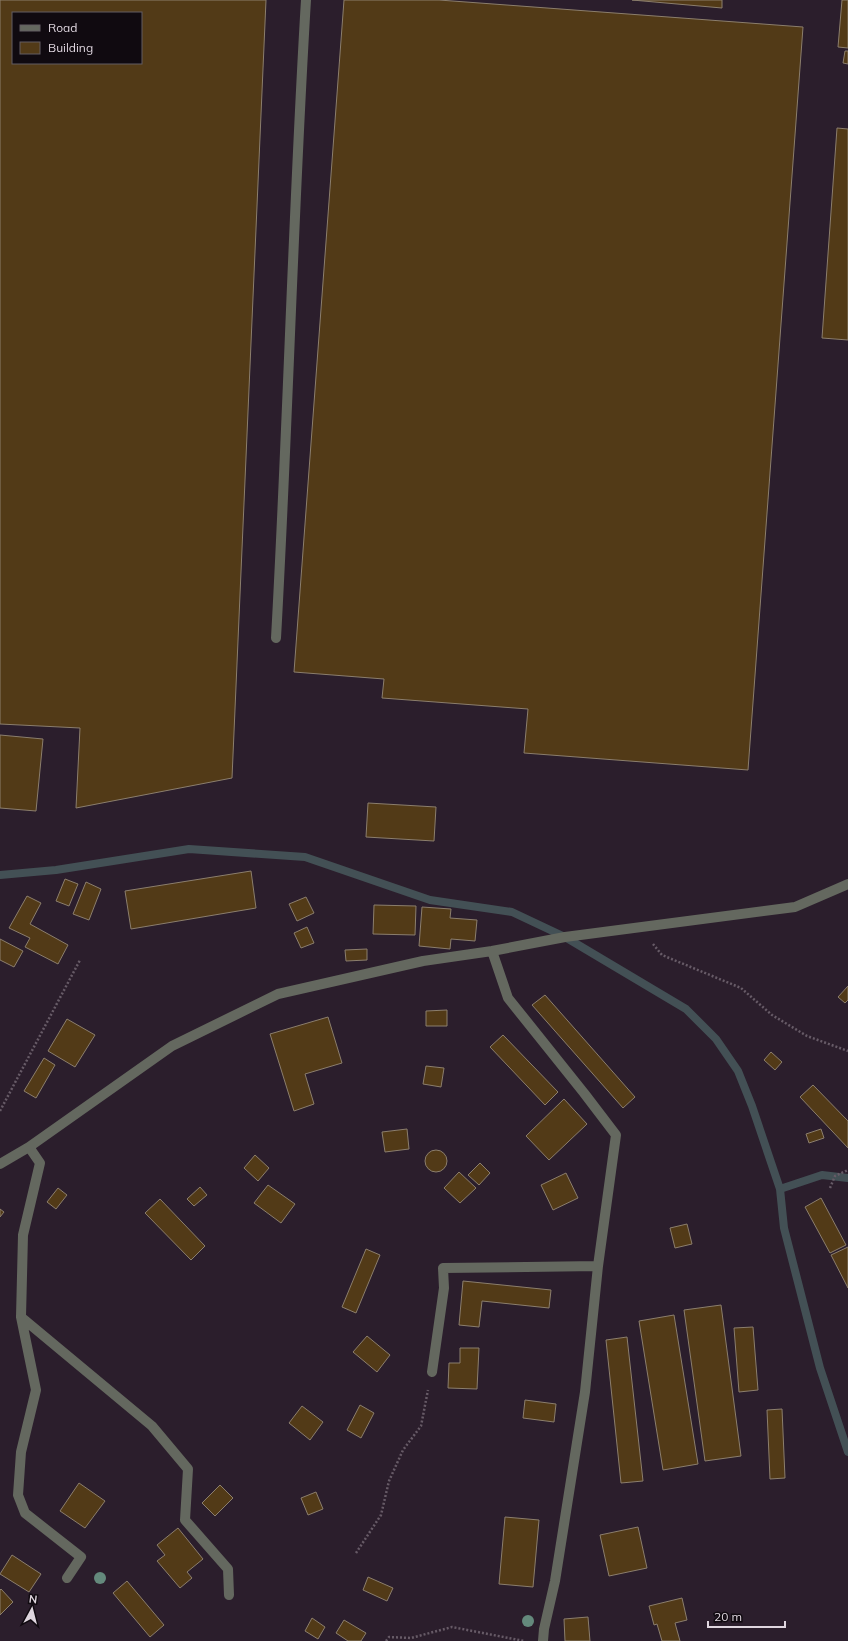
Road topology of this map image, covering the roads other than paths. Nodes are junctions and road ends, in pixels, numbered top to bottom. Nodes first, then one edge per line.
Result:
1 (306, 0) edge
2 (276, 638) dead end
3 (848, 884) edge
4 (492, 951) junction
5 (29, 1147) junction
6 (0, 1164) edge
7 (598, 1266) junction
8 (21, 1317) junction
9 (432, 1372) road end
10 (67, 1578) dead end
11 (229, 1595) dead end
12 (543, 1641) edge

1 - 2 street
3 - 4 street
4 - 5 street
4 - 7 street
5 - 6 street
5 - 8 street
7 - 9 street
7 - 12 street
8 - 10 street
8 - 11 street

